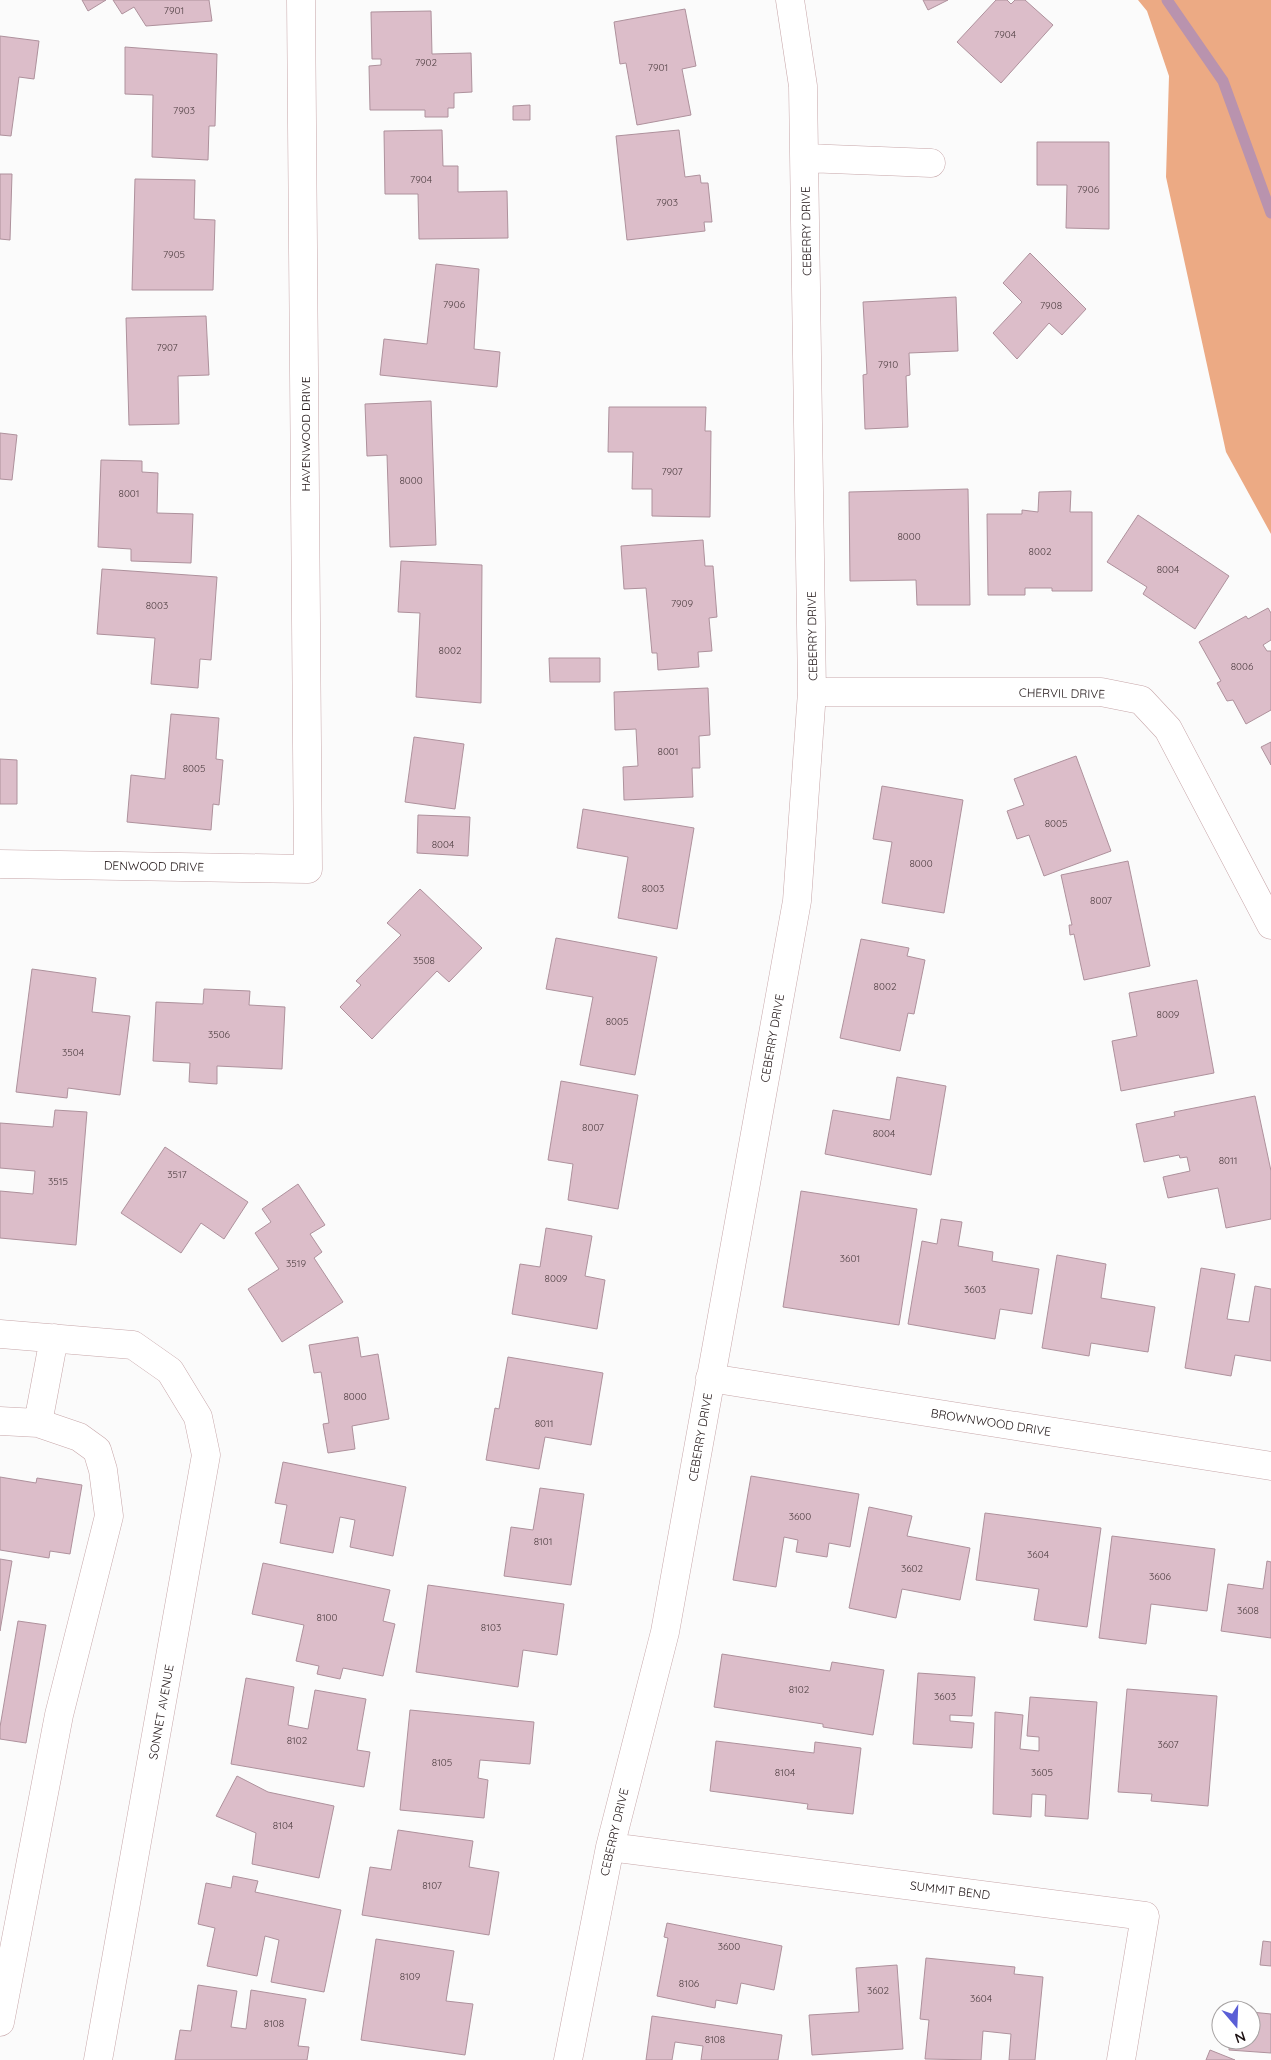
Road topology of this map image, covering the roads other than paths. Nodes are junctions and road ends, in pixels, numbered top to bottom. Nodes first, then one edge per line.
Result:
1 (301, 0) edge
2 (790, 0) edge
3 (805, 158) junction
4 (931, 163) dead end
5 (812, 692) junction
6 (0, 864) edge
7 (308, 869) joint
8 (1271, 925) edge
9 (0, 1334) edge
10 (54, 1338) junction
11 (710, 1378) junction
12 (0, 1421) edge
13 (38, 1423) junction
14 (1271, 1466) edge
15 (610, 1847) junction
16 (10, 1923) edge
17 (0, 2022) edge
18 (98, 2060) edge
19 (568, 2060) edge
20 (1121, 2060) edge

1 - 7 street, HAVENWOOD DRIVE
2 - 3 street, CEBERRY DRIVE
3 - 4 street
3 - 5 street, CEBERRY DRIVE
5 - 8 street, CHERVIL DRIVE
5 - 11 street, CEBERRY DRIVE
6 - 7 street, DENWOOD DRIVE
9 - 10 street
10 - 13 street
10 - 18 street, SONNET AVENUE
11 - 14 street, BROWNWOOD DRIVE
11 - 15 street, CEBERRY DRIVE
12 - 13 street
13 - 16 street
15 - 19 street, CEBERRY DRIVE
15 - 20 street, SUMMIT BEND
16 - 17 street

